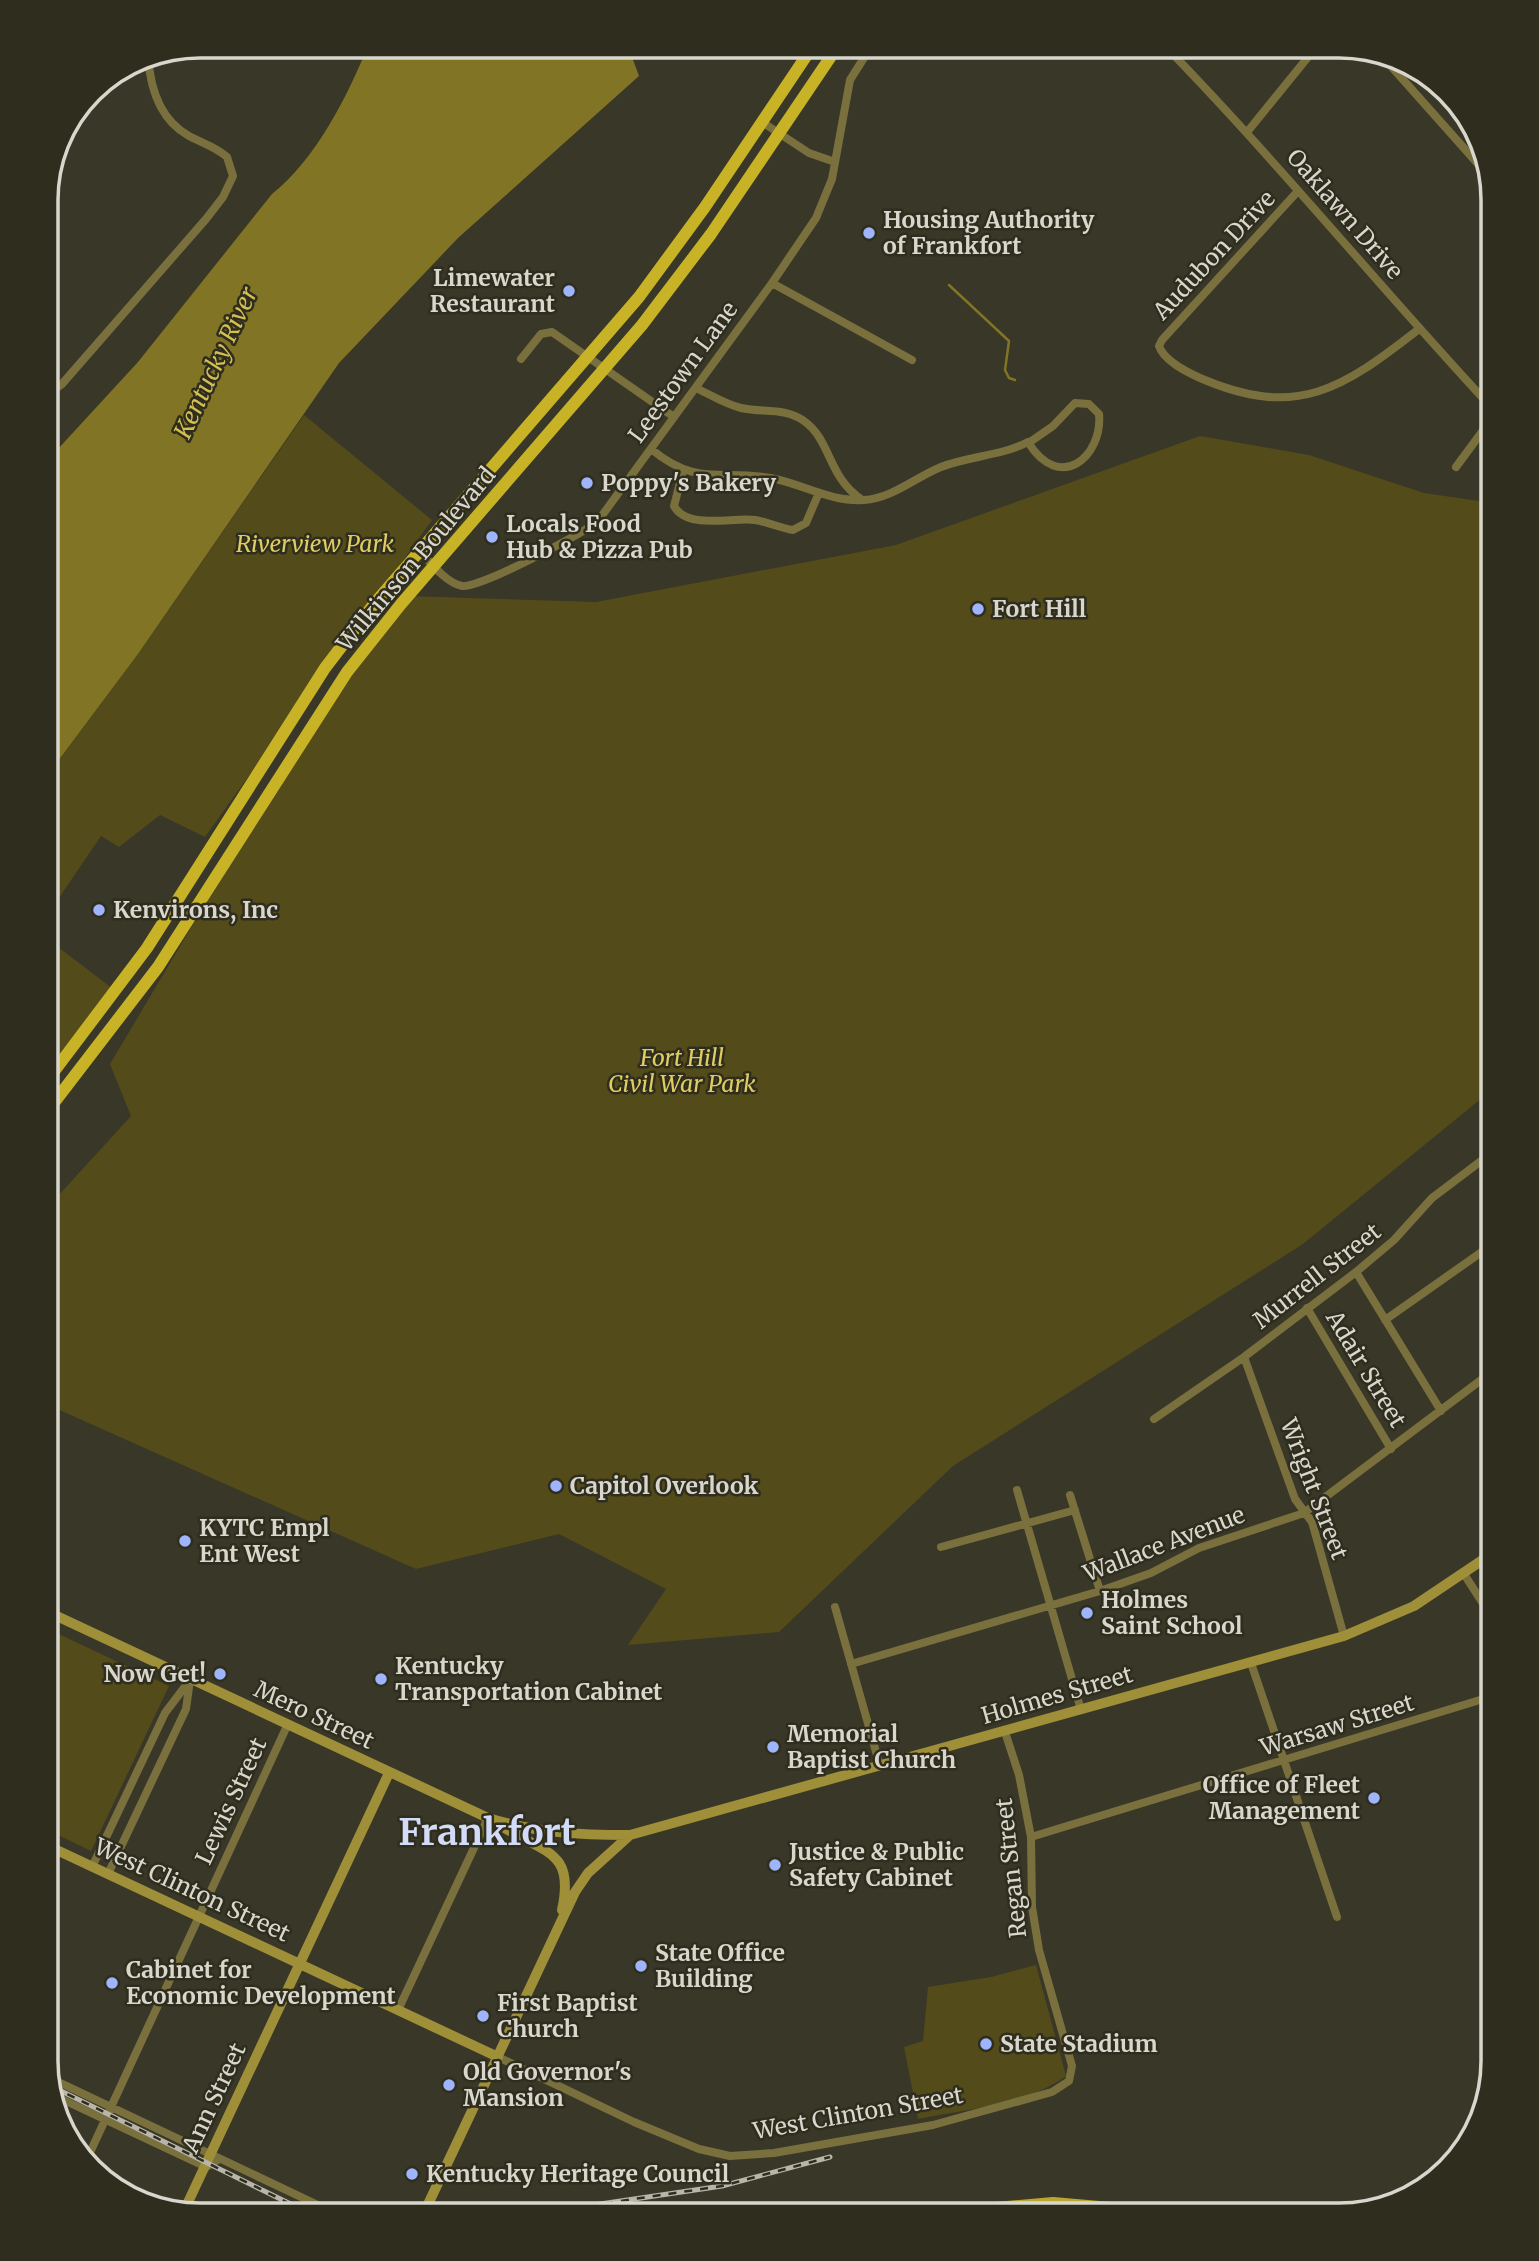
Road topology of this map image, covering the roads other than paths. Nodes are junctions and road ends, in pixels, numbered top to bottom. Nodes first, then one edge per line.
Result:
1 (805, 58) edge
2 (830, 58) edge
3 (864, 58) edge
4 (1177, 58) edge
5 (1307, 58) edge
6 (150, 68) edge
7 (1394, 69) edge
8 (762, 122) junction
9 (1248, 131) junction
10 (779, 133) junction
11 (1475, 161) edge
12 (835, 162) junction
13 (1298, 191) junction
14 (772, 283) junction
15 (1419, 329) junction
16 (590, 357) junction
17 (521, 359) dead end
18 (912, 359) dead end
19 (607, 368) junction
20 (58, 385) edge
21 (696, 388) junction
22 (1481, 396) edge
23 (674, 418) junction
24 (1481, 433) edge
25 (1028, 442) junction
26 (650, 449) junction
27 (1456, 467) dead end
28 (683, 471) junction
29 (845, 485) junction
30 (818, 495) junction
31 (836, 497) junction
32 (863, 500) junction
33 (420, 551) junction
34 (435, 566) junction
35 (58, 1066) edge
36 (58, 1097) edge
37 (1481, 1161) edge
38 (1481, 1252) edge
39 (1356, 1272) junction
40 (1307, 1308) junction
41 (1385, 1320) junction
42 (1244, 1357) junction
43 (1481, 1380) edge
44 (1441, 1411) junction
45 (1154, 1419) dead end
46 (1391, 1449) junction
47 (1017, 1490) dead end
48 (1070, 1495) dead end
49 (1075, 1510) junction
50 (1304, 1513) junction
51 (1027, 1523) junction
52 (941, 1547) dead end
53 (1481, 1562) edge
54 (1464, 1574) junction
55 (1100, 1591) junction
56 (1481, 1600) edge
57 (1050, 1606) junction
58 (835, 1607) dead end
59 (58, 1617) edge
60 (1344, 1636) junction
61 (1251, 1663) junction
62 (851, 1664) junction
63 (190, 1680) junction
64 (1481, 1700) edge
65 (1081, 1710) junction
66 (287, 1726) junction
67 (1005, 1732) junction
68 (1283, 1762) junction
69 (880, 1766) junction
70 (389, 1773) junction
71 (488, 1818) junction
72 (630, 1835) junction
73 (573, 1836) joint
74 (1031, 1837) junction
75 (58, 1851) edge
76 (92, 1867) junction
77 (108, 1874) junction
78 (199, 1917) junction
79 (1337, 1917) dead end
80 (558, 1924) junction
81 (299, 1964) junction
82 (398, 2010) junction
83 (498, 2057) junction
84 (1069, 2081) joint
85 (60, 2083) edge
86 (64, 2100) edge
87 (111, 2107) junction
88 (105, 2120) junction
89 (90, 2152) edge
90 (215, 2157) junction
91 (205, 2166) junction
92 (188, 2203) edge
93 (313, 2203) edge
94 (430, 2203) edge

1 - 8 highway, Wilkinson Boulevard
2 - 10 highway, Wilkinson Boulevard
3 - 12 street, Leestown Lane
4 - 9 street, Oaklawn Drive
5 - 9 street
6 - 20 street
7 - 11 street
8 - 10 street
8 - 16 highway, Wilkinson Boulevard
9 - 13 street, Oaklawn Drive
10 - 12 street
10 - 19 highway, Wilkinson Boulevard
12 - 14 street, Leestown Lane
13 - 15 street, Oaklawn Drive
13 - 15 street, Audubon Drive
14 - 18 street
14 - 21 street, Leestown Lane
15 - 22 street, Oaklawn Drive
16 - 17 street
16 - 19 street
16 - 33 highway, Wilkinson Boulevard
19 - 23 street
19 - 34 highway, Wilkinson Boulevard
21 - 23 street, Leestown Lane
21 - 29 street
23 - 26 street, Leestown Lane
24 - 27 street
25 - 25 street
25 - 32 street
26 - 28 street
26 - 34 street, Leestown Lane
28 - 30 street
28 - 30 street
29 - 31 street
29 - 32 street
30 - 31 street
31 - 32 street
33 - 34 street, Leestown Lane
33 - 35 highway, Wilkinson Boulevard
34 - 36 highway, Wilkinson Boulevard
37 - 39 street, Murrell Street
38 - 41 street
39 - 40 street, Murrell Street
39 - 41 street
40 - 42 street, Murrell Street
40 - 46 street, Adair Street
41 - 44 street
42 - 45 street, Murrell Street
42 - 50 street, Wright Street
43 - 44 street, Wallace Avenue
44 - 46 street, Wallace Avenue
46 - 50 street, Wallace Avenue
47 - 51 street
48 - 49 street
49 - 51 street
49 - 55 street
50 - 55 street, Wallace Avenue
50 - 60 street, Wright Street
51 - 52 street
51 - 57 street
53 - 54 main road, Holmes Street
54 - 56 street
54 - 60 main road, Holmes Street
55 - 57 street, Wallace Avenue
57 - 62 street, Wallace Avenue
57 - 65 street
58 - 62 street
59 - 63 main road, Mero Street
60 - 61 main road, Holmes Street
61 - 65 main road, Holmes Street
61 - 68 street
62 - 69 street
63 - 66 main road, Mero Street
63 - 76 street
63 - 77 street
64 - 68 street, Warsaw Street
65 - 67 main road, Holmes Street
66 - 70 main road, Mero Street
66 - 78 street, Lewis Street
67 - 69 main road, Holmes Street
67 - 74 street, Regan Street
68 - 74 street, Warsaw Street
68 - 79 street
69 - 72 main road, Holmes Street
70 - 71 main road, Mero Street
70 - 81 main road, Ann Street
71 - 73 main road, Mero Street
71 - 80 main road
71 - 82 street
72 - 73 main road, Holmes Street
72 - 80 main road
74 - 84 street, Regan Street
75 - 76 main road, West Clinton Street
76 - 77 main road, West Clinton Street
77 - 78 main road, West Clinton Street
78 - 81 main road, West Clinton Street
78 - 87 street, Lewis Street
80 - 83 main road
81 - 82 main road, West Clinton Street
81 - 90 main road, Ann Street
82 - 83 main road, West Clinton Street
83 - 84 street, West Clinton Street
83 - 94 main road
85 - 87 street
86 - 88 street
87 - 88 street, Lewis Street
87 - 90 street
88 - 89 street, Lewis Street
88 - 91 street
90 - 91 main road, Ann Street
90 - 93 street
91 - 92 main road, Ann Street

